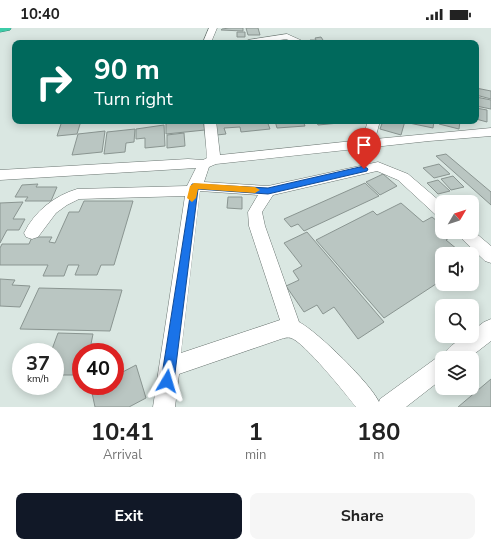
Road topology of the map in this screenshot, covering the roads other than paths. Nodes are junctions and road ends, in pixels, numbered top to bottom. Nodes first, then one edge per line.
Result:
1 (6, 28) edge
2 (213, 28) edge
3 (283, 28) edge
4 (0, 29) edge
5 (287, 36) junction
6 (208, 40) dead end
7 (265, 40) edge
8 (296, 40) edge
9 (210, 124) edge
10 (373, 124) edge
11 (491, 132) edge
12 (367, 144) junction
13 (209, 162) junction
14 (0, 175) edge
15 (194, 188) junction
16 (268, 191) junction
17 (435, 206) edge
18 (32, 233) dead end
19 (472, 239) edge
20 (491, 256) edge
21 (292, 328) junction
22 (491, 329) edge
23 (462, 351) edge
24 (169, 368) junction
25 (435, 371) edge
26 (164, 407) edge
27 (370, 407) edge
28 (388, 407) edge

1 - 4 highway
2 - 6 street
3 - 5 street
5 - 7 street
5 - 8 street
9 - 13 street
10 - 12 street
11 - 12 street
12 - 13 street
13 - 14 street
13 - 15 street
15 - 16 street
15 - 18 street
15 - 24 street
16 - 17 street
16 - 21 street
19 - 20 street
21 - 24 street
21 - 27 street
22 - 23 street
24 - 26 street
25 - 28 street

